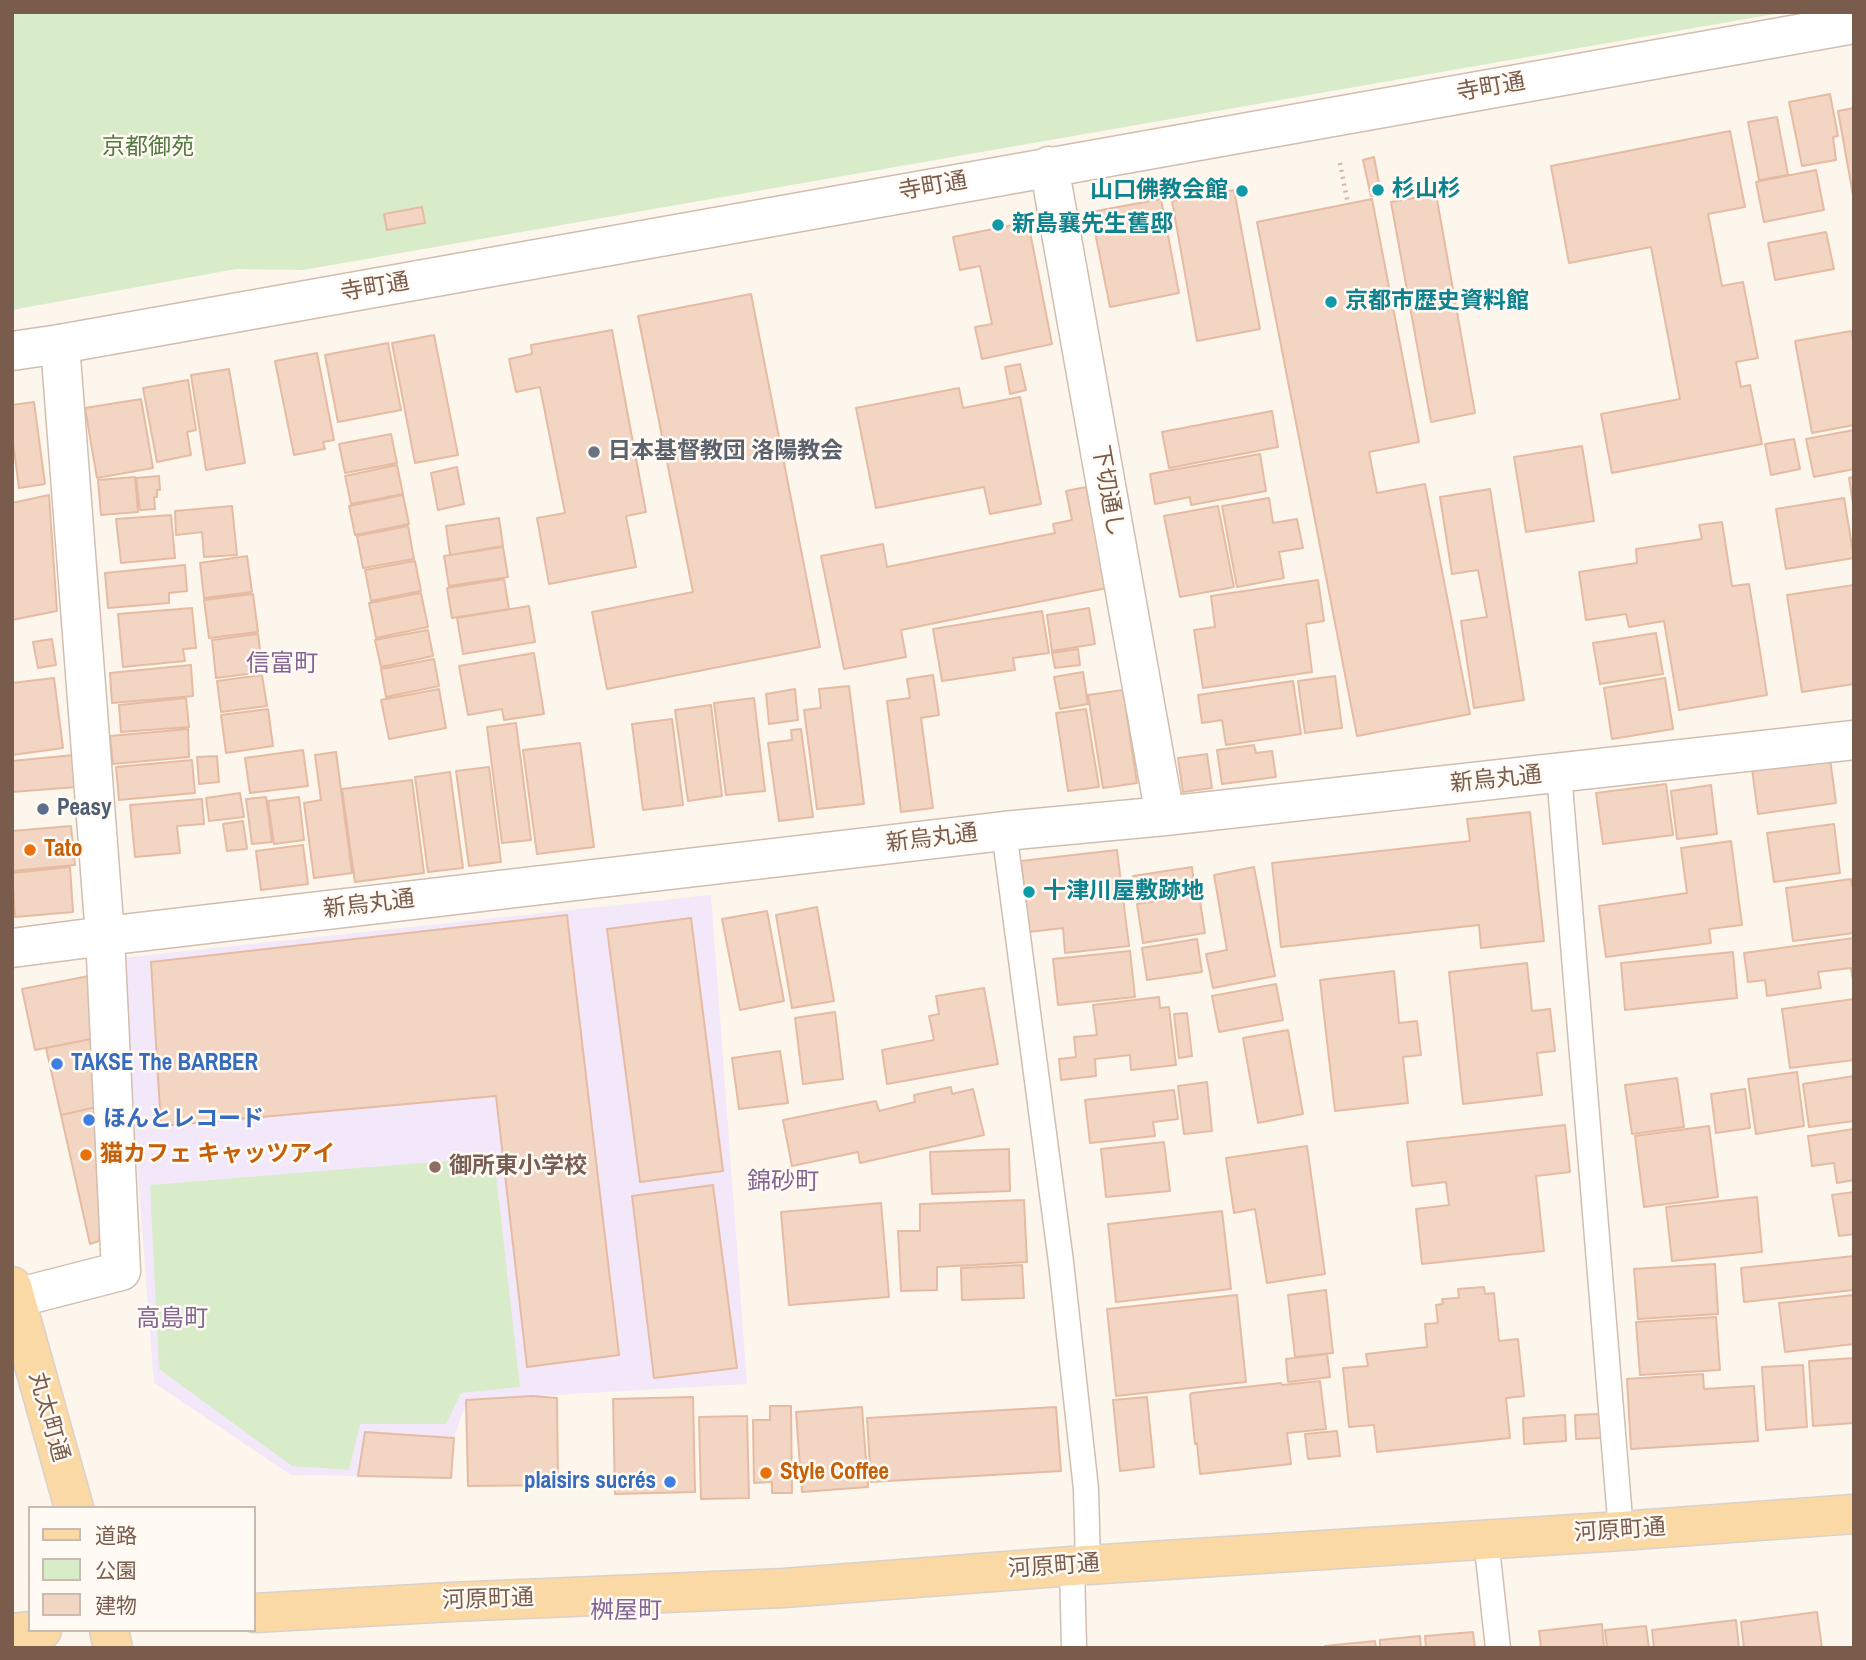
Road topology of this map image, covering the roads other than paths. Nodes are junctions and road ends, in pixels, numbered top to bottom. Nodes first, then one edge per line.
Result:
1 (1854, 23) edge
2 (1049, 166) junction
3 (60, 344) junction
4 (12, 351) edge
5 (1854, 740) edge
6 (1559, 774) junction
7 (1165, 816) junction
8 (1004, 831) junction
9 (105, 936) junction
10 (12, 948) edge
11 (13, 1294) edge
12 (73, 1506) edge
13 (1854, 1514) edge
14 (1621, 1531) junction
15 (1486, 1539) junction
16 (1080, 1565) junction
17 (256, 1613) edge
18 (1074, 1648) edge
19 (1498, 1648) edge

1 - 2 street, 寺町通
2 - 3 street, 寺町通
2 - 7 street, 下切通し
3 - 4 street, 寺町通
3 - 9 street
5 - 6 street, 新烏丸通
6 - 7 street, 新烏丸通
6 - 14 lane
7 - 8 street, 新烏丸通
8 - 9 street, 新烏丸通
8 - 16 lane
9 - 10 street, 新烏丸通
9 - 11 street
11 - 12 main road, 丸太町通
13 - 14 main road, 河原町通
14 - 15 main road, 河原町通
15 - 16 main road, 河原町通
15 - 19 lane
16 - 17 main road, 河原町通
16 - 18 lane

